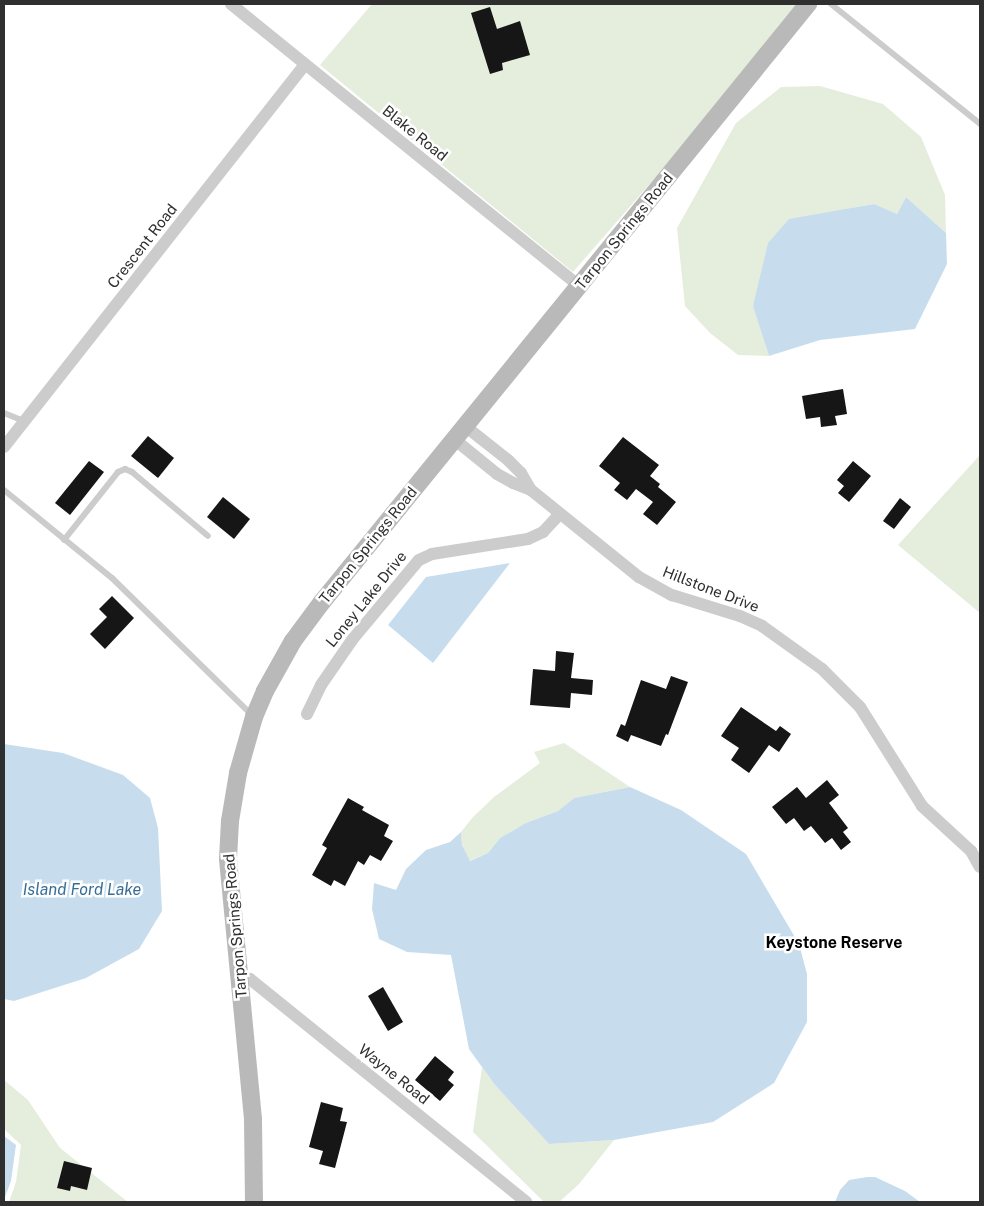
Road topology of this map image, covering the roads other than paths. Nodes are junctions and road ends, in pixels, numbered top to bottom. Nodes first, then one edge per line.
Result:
1 (231, 4) edge
2 (808, 4) edge
3 (831, 4) edge
4 (305, 64) junction
5 (980, 124) edge
6 (579, 286) junction
7 (4, 413) edge
8 (24, 421) junction
9 (460, 433) junction
10 (4, 447) edge
11 (508, 460) junction
12 (497, 474) junction
13 (4, 490) edge
14 (531, 490) junction
15 (560, 514) junction
16 (208, 536) dead end
17 (64, 540) junction
18 (307, 714) dead end
19 (254, 717) junction
20 (980, 867) edge
21 (239, 977) junction
22 (254, 1202) edge
23 (526, 1202) edge

1 - 4 street, Blake Road
2 - 6 main road, Tarpon Springs Road
3 - 5 lane
4 - 6 street, Blake Road
4 - 8 street, Crescent Road
6 - 9 main road, Tarpon Springs Road
7 - 8 lane
8 - 10 street, Crescent Road
9 - 11 street, Hillstone Drive
9 - 12 street, Hillstone Drive
9 - 19 main road, Tarpon Springs Road
11 - 12 street
11 - 14 street, Hillstone Drive
12 - 14 street, Hillstone Drive
13 - 17 lane
14 - 15 street, Hillstone Drive
15 - 18 street, Loney Lake Drive
15 - 20 street, Hillstone Drive
16 - 17 lane
17 - 19 lane
19 - 21 main road, Tarpon Springs Road
21 - 22 main road, Tarpon Springs Road
21 - 23 street, Wayne Road

